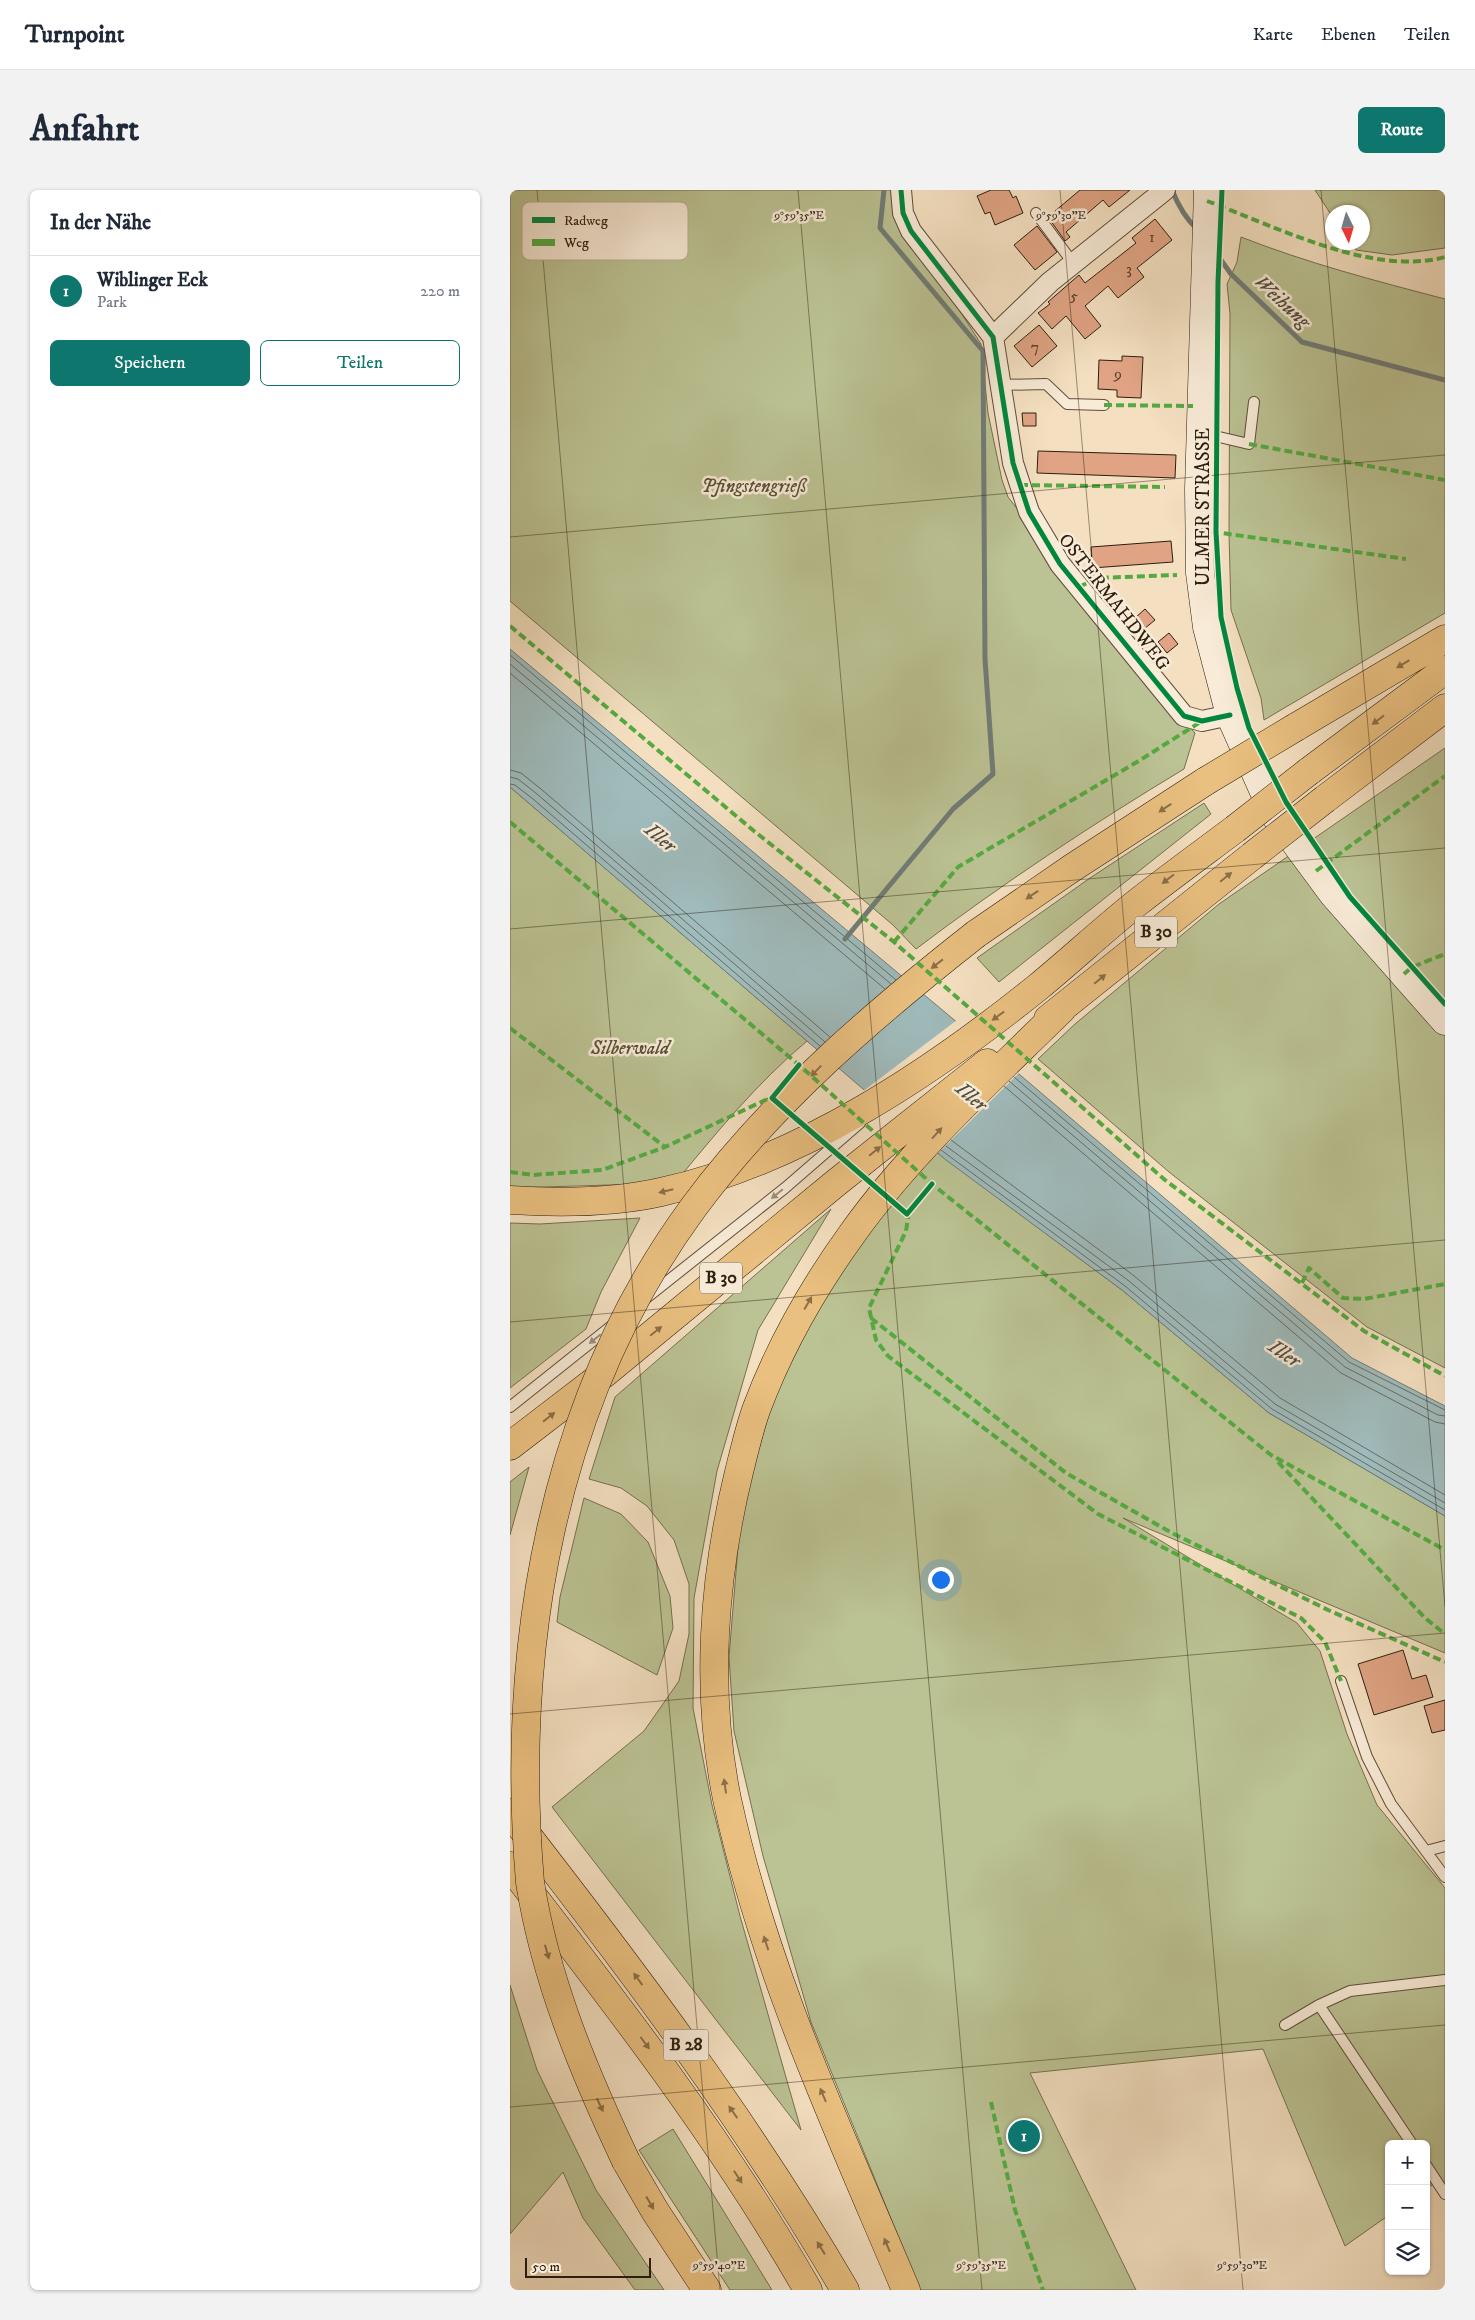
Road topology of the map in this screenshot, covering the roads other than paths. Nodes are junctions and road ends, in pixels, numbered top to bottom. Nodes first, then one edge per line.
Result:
1 (901, 190) edge
2 (1166, 190) edge
3 (1208, 190) edge
4 (1036, 213) dead end
5 (1073, 263) junction
6 (992, 337) junction
7 (1000, 386) junction
8 (1254, 402) dead end
9 (1104, 406) dead end
10 (1202, 433) junction
11 (1445, 639) edge
12 (1445, 670) edge
13 (1445, 708) edge
14 (1230, 715) junction
15 (1062, 1009) junction
16 (1445, 1021) edge
17 (804, 1154) junction
18 (738, 1168) junction
19 (510, 1200) edge
20 (684, 1242) dead end
21 (676, 1259) dead end
22 (638, 1305) junction
23 (510, 1407) edge
24 (510, 1446) edge
25 (1341, 1681) dead end
26 (510, 1812) edge
27 (1445, 1846) edge
28 (1426, 1851) junction
29 (510, 1866) edge
30 (1445, 1877) edge
31 (1445, 1980) edge
32 (1319, 2005) junction
33 (1285, 2025) dead end
34 (1409, 2140) edge
35 (1430, 2171) edge
36 (1445, 2194) edge
37 (706, 2290) edge
38 (808, 2290) edge
39 (845, 2290) edge
40 (906, 2290) edge

1 - 6 street, OSTERMAHDWEG
2 - 5 street
3 - 10 main road, ULMER STRASSE
4 - 5 lane
5 - 6 street
6 - 7 street, OSTERMAHDWEG
7 - 9 lane
7 - 14 street, OSTERMAHDWEG
8 - 10 lane
10 - 14 main road, ULMER STRASSE
11 -> 37 highway, bridge
12 -> 17 highway, B 30, bridge
15 -> 13 highway, B 30, bridge
14 - 16 main road, ULMER STRASSE
24 -> 15 highway, B 30
40 -> 15 highway
17 - 18 highway
17 -> 22 lane, B 30
18 -> 19 highway
18 - 20 lane
21 - 22 lane
22 -> 23 lane, B 30
25 - 28 lane
39 -> 26 highway, B 28
27 - 28 lane
28 - 30 lane
29 -> 38 highway, B 28
31 - 32 lane
32 - 33 lane
32 - 34 lane
35 - 36 lane

